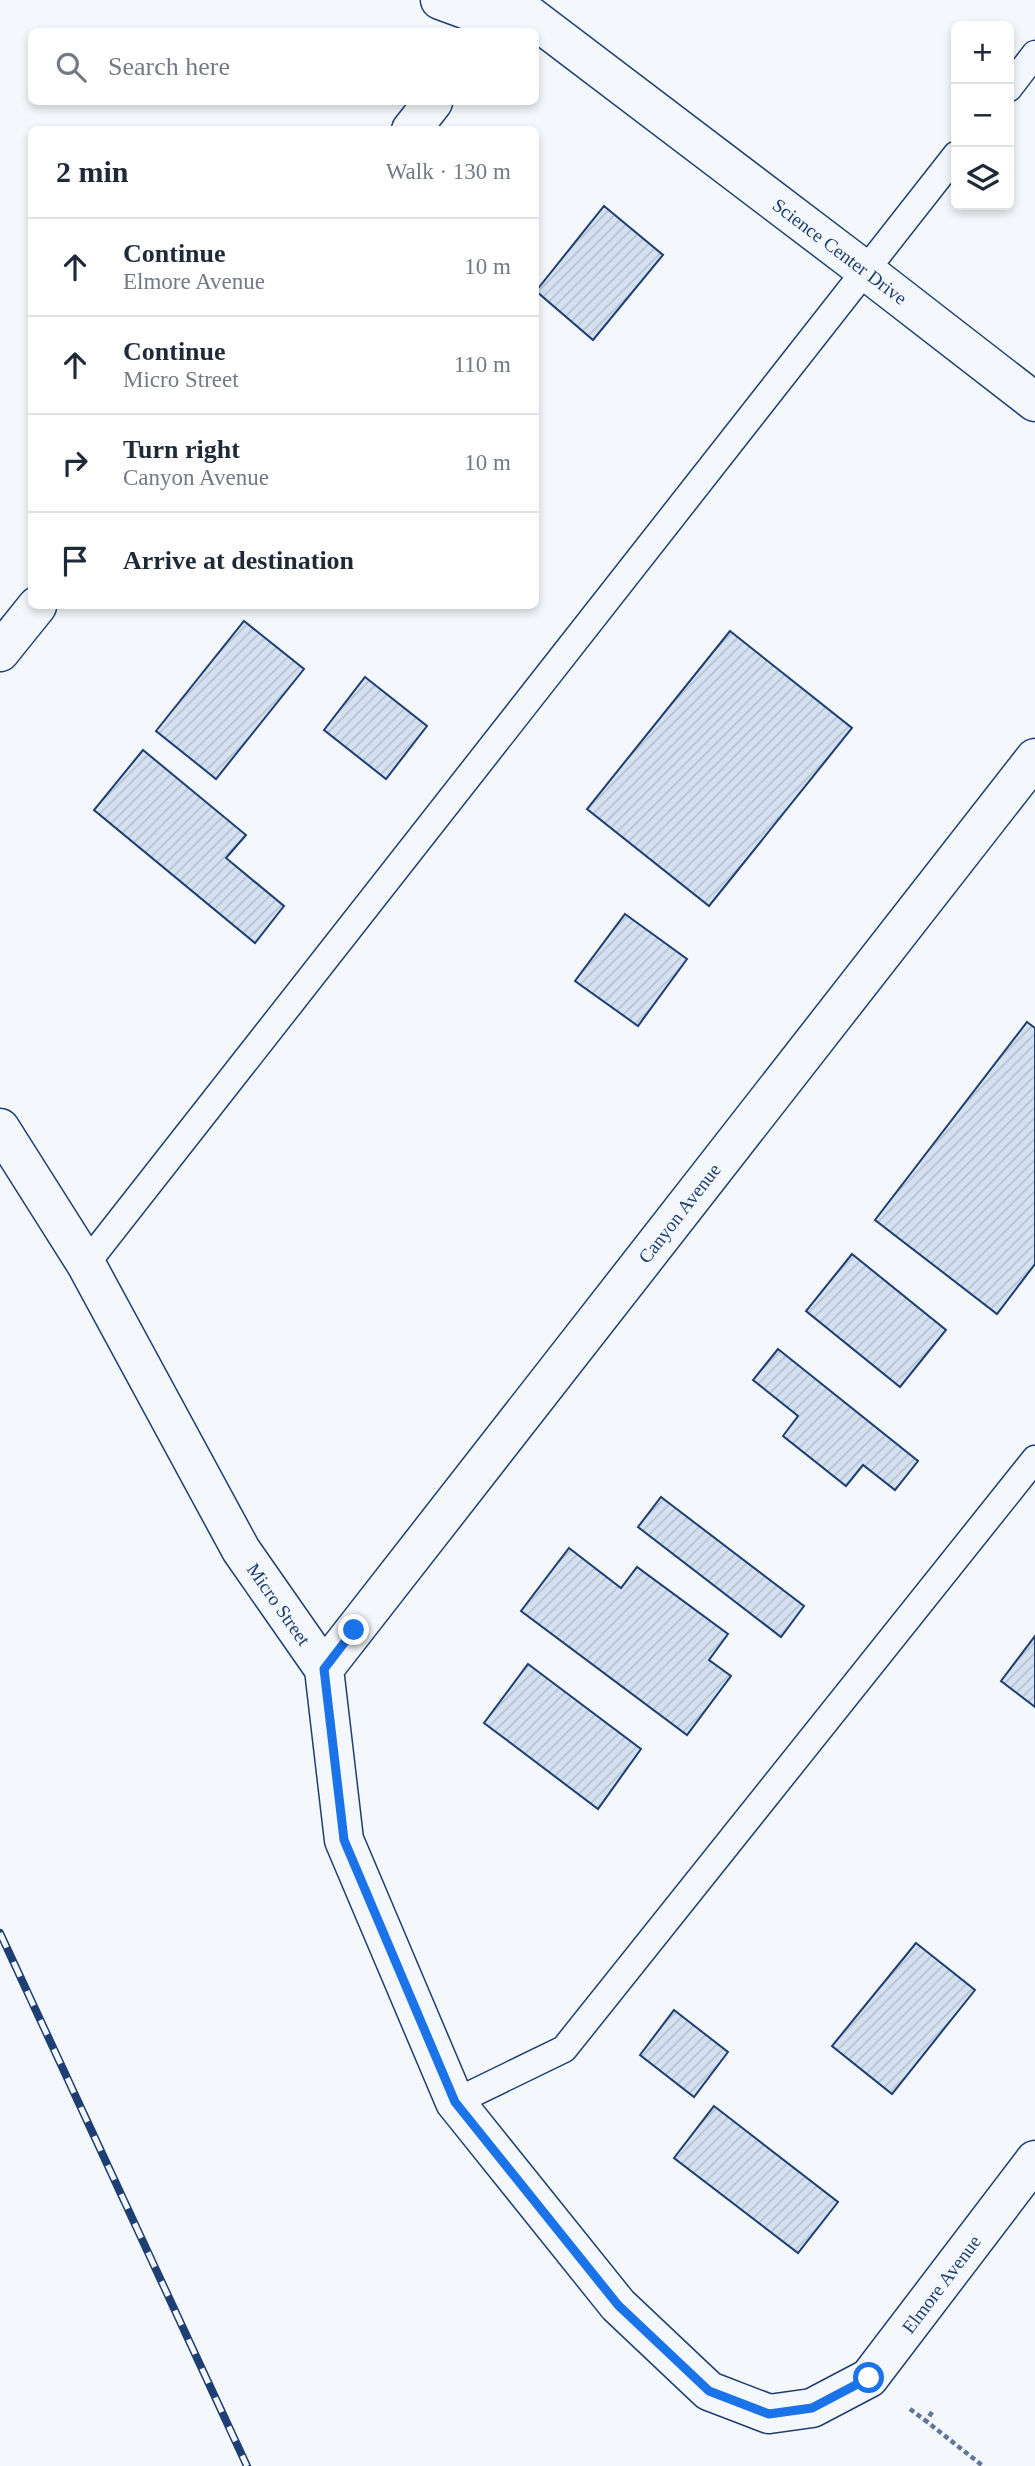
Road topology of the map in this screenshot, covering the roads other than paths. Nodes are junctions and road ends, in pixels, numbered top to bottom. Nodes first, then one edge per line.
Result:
1 (440, 0) edge
2 (506, 14) edge
3 (528, 28) edge
4 (539, 35) edge
5 (539, 44) edge
6 (1035, 54) edge
7 (1012, 84) edge
8 (644, 102) junction
9 (431, 105) edge
10 (414, 126) edge
11 (951, 161) edge
12 (866, 271) junction
13 (1035, 402) edge
14 (35, 609) edge
15 (0, 652) edge
16 (1035, 758) edge
17 (0, 1128) edge
18 (86, 1264) junction
19 (1035, 1458) edge
20 (324, 1669) junction
21 (455, 2102) junction
22 (1035, 2160) edge
23 (837, 2395) joint

1 - 2 street, Science Center Drive
2 - 3 street, Science Center Drive
4 - 8 street, Science Center Drive
5 - 8 street, Science Center Drive
6 - 7 lane
8 - 12 street, Science Center Drive
9 - 10 street
11 - 12 lane
12 - 13 street, Science Center Drive
12 - 18 lane
14 - 15 street
16 - 20 street, Canyon Avenue
17 - 18 street, Micro Street
18 - 20 street, Micro Street
19 - 21 lane
20 - 21 street, Micro Street
21 - 23 street, Micro Street
22 - 23 street, Elmore Avenue

